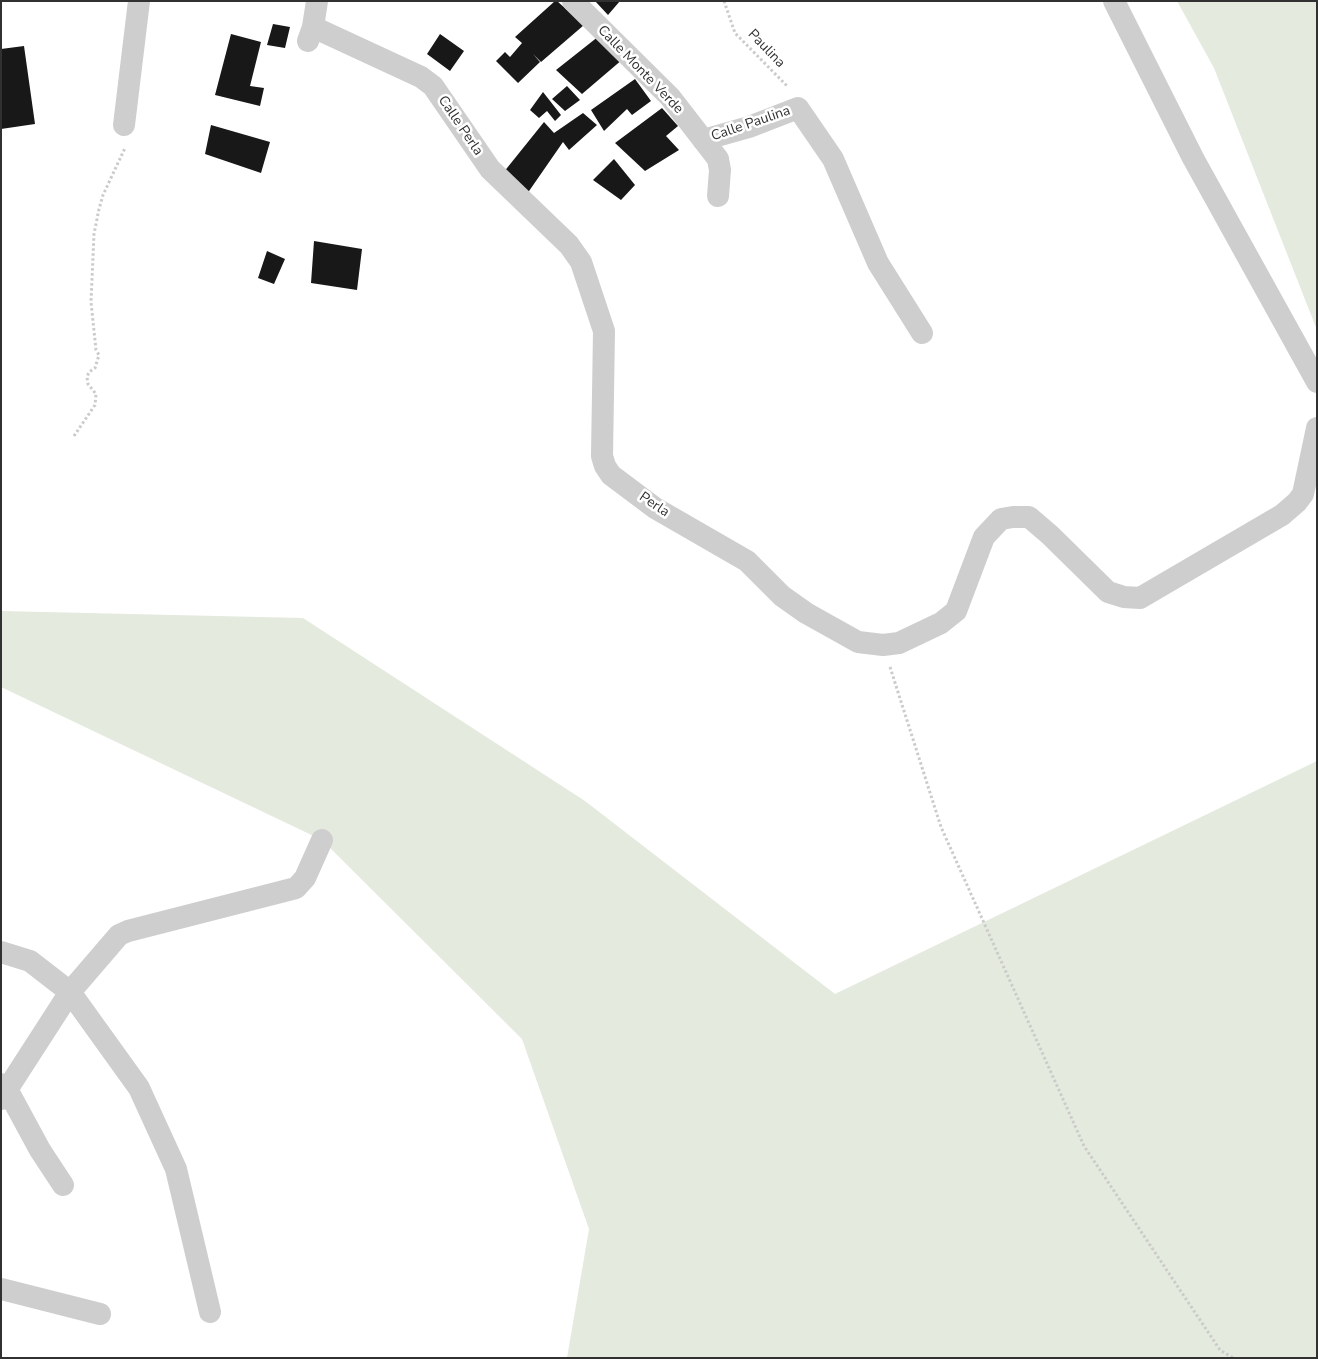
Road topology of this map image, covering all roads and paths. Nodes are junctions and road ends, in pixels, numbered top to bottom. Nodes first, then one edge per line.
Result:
1 (139, 1) edge
2 (317, 1) edge
3 (573, 1) edge
4 (724, 1) edge
5 (1114, 1) edge
6 (798, 108) junction
7 (124, 125) joint
8 (703, 140) junction
9 (718, 196) dead end
10 (581, 262) joint
11 (922, 332) dead end
12 (1317, 382) edge
13 (1317, 428) edge
14 (74, 436) dead end
15 (883, 645) junction
16 (322, 840) dead end
17 (1, 952) edge
18 (70, 992) junction
19 (3, 1091) edge
20 (63, 1185) dead end
21 (1, 1289) edge
22 (210, 1312) dead end
23 (100, 1314) dead end
24 (1233, 1358) edge

1 - 7 street
2 - 10 street, Calle Perla
3 - 8 street, Calle Monte Verde
4 - 6 path, Paulina
5 - 12 street
6 - 8 street, Calle Paulina
6 - 11 street
7 - 14 path
8 - 9 street, Calle Monte Verde
10 - 15 street, Perla
13 - 15 street, Perla
15 - 24 path
16 - 18 street
17 - 18 street
18 - 19 street
18 - 22 street
19 - 20 street
21 - 23 street

